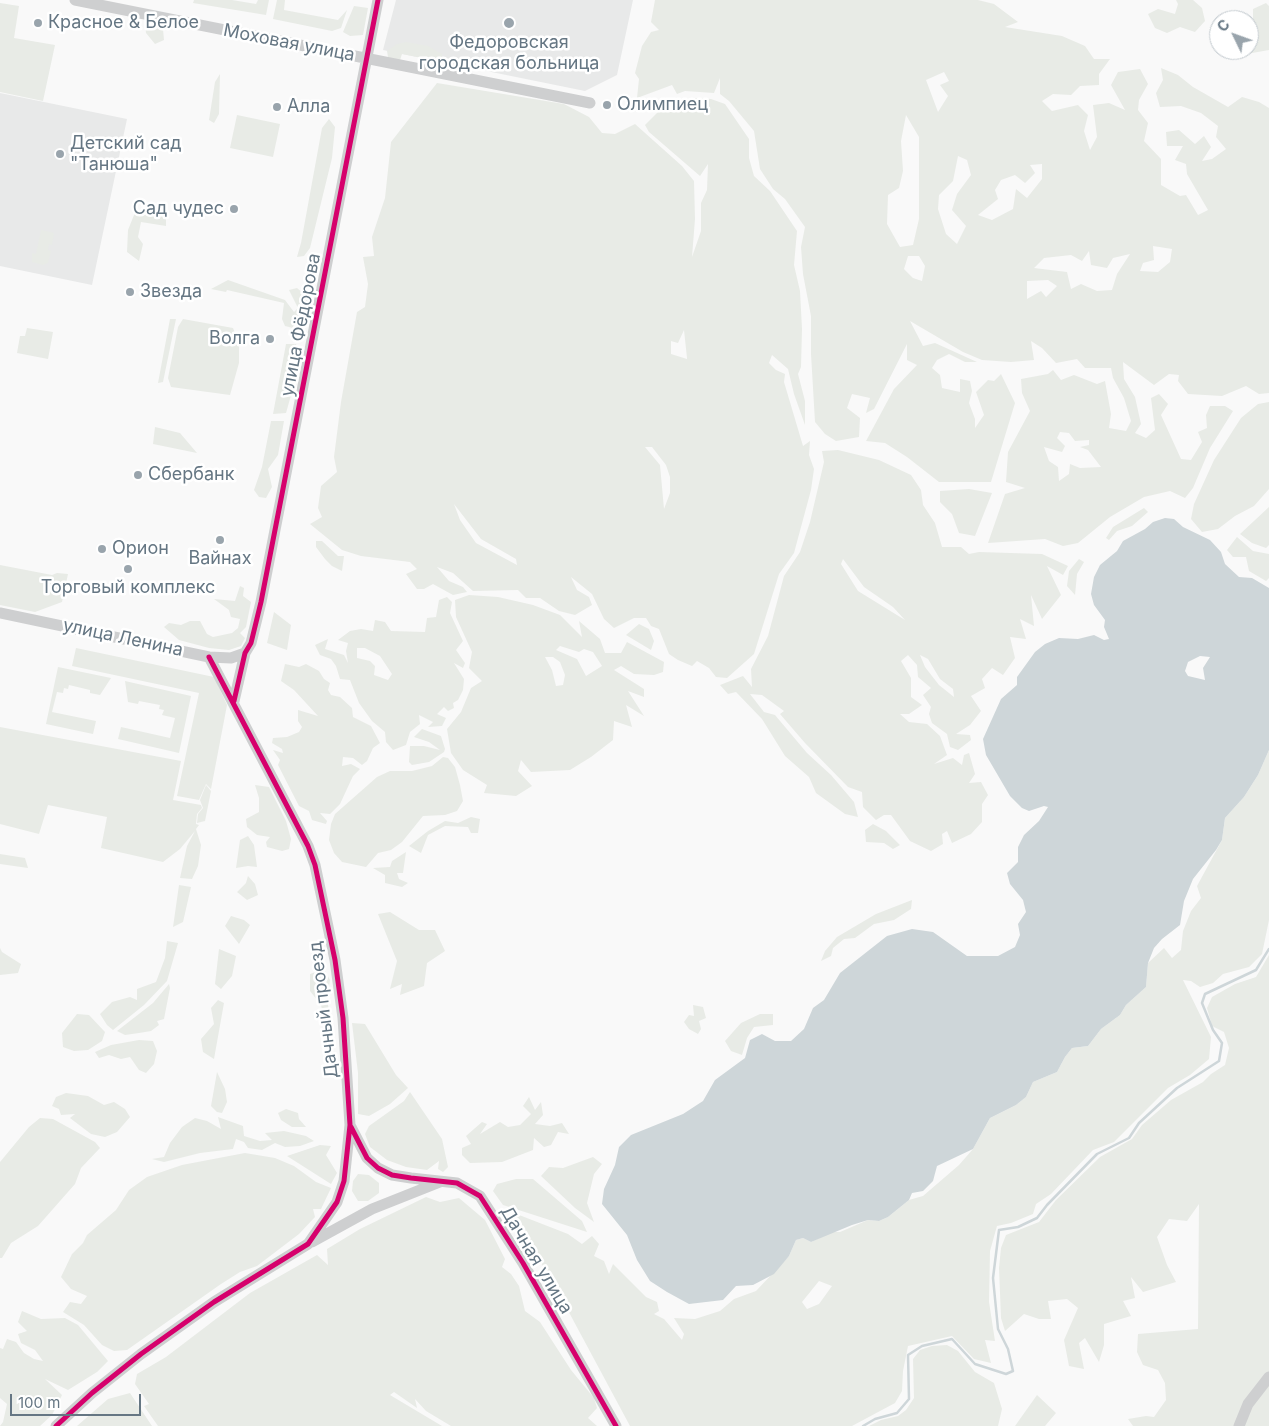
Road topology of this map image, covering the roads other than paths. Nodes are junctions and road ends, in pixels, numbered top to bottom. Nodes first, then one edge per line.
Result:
1 (75, 0) edge
2 (378, 0) edge
3 (367, 59) junction
4 (590, 103) dead end
5 (0, 613) edge
6 (245, 653) junction
7 (209, 657) junction
8 (234, 701) junction
9 (350, 1125) junction
10 (442, 1181) junction
11 (308, 1244) junction
12 (1269, 1377) edge
13 (56, 1426) edge
14 (616, 1426) edge
15 (1239, 1426) edge

1 - 3 street, Моховая улица
2 - 3 street, улица Фёдорова
3 - 4 street, Моховая улица
3 - 6 street, улица Фёдорова
5 - 7 street, улица Ленина
6 - 7 street, улица Ленина
6 - 8 street, улица Фёдорова
7 - 8 street, Дачный проезд
8 - 9 street, Дачный проезд
9 - 10 street, Дачная улица
9 - 11 street
10 - 11 street
10 - 14 street, Дачная улица
11 - 13 street
12 - 15 street

